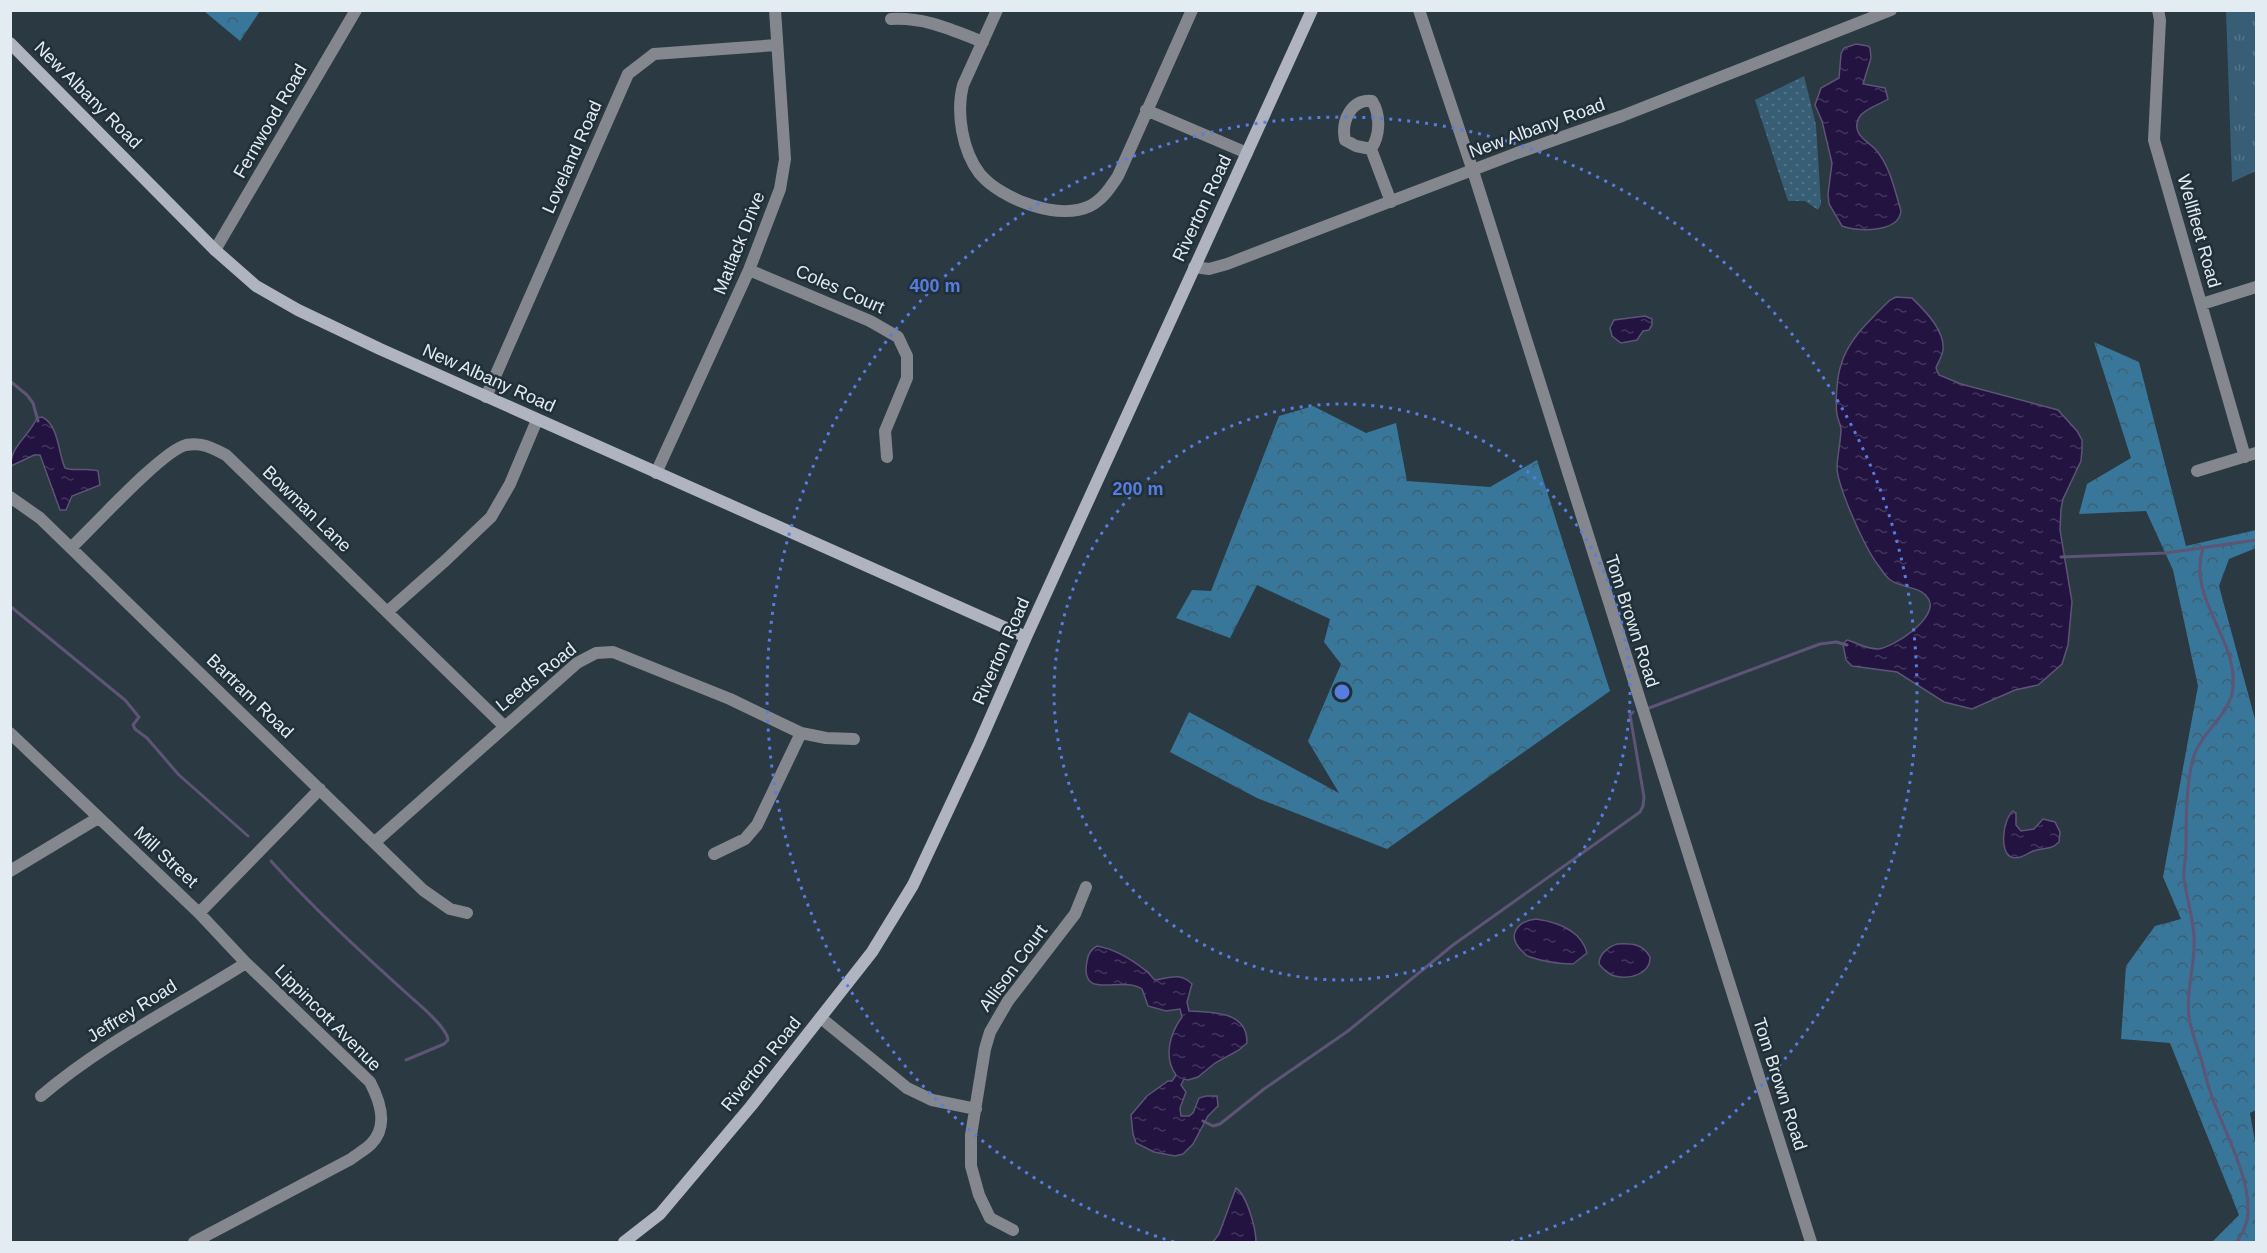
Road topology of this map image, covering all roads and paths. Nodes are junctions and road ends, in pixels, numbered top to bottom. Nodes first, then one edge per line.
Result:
1 (356, 10) edge
2 (775, 10) edge
3 (997, 10) edge
4 (1192, 10) edge
5 (1312, 10) edge
6 (1419, 10) edge
7 (1891, 10) edge
8 (2157, 10) edge
9 (891, 19) dead end
10 (983, 42) junction
11 (10, 44) edge
12 (777, 45) junction
13 (1146, 110) junction
14 (1371, 149) dead end
15 (1247, 153) junction
16 (1473, 171) junction
17 (1391, 202) junction
18 (215, 250) junction
19 (1194, 267) junction
20 (749, 270) junction
21 (2256, 287) edge
22 (2202, 304) junction
23 (486, 397) junction
24 (537, 420) junction
25 (2251, 455) edge
26 (887, 457) dead end
27 (2197, 471) dead end
28 (656, 473) junction
29 (10, 497) edge
30 (72, 548) junction
31 (387, 612) junction
32 (1026, 637) junction
33 (504, 726) junction
34 (10, 733) edge
35 (801, 733) junction
36 (854, 739) dead end
37 (320, 789) junction
38 (98, 818) junction
39 (375, 842) junction
40 (714, 854) dead end
41 (10, 871) edge
42 (1086, 887) dead end
43 (199, 913) junction
44 (467, 914) dead end
45 (246, 963) junction
46 (822, 1018) junction
47 (41, 1096) dead end
48 (976, 1109) junction
49 (1013, 1230) dead end
50 (194, 1242) edge
51 (624, 1242) edge
52 (1811, 1242) edge

1 - 18 street, Fernwood Road
2 - 12 street, Matlack Drive
3 - 10 street
4 - 13 street
5 - 15 main road, Riverton Road
6 - 16 street, Tom Brown Road
7 - 16 street, New Albany Road
8 - 22 street, Wellfleet Road
9 - 10 street
10 - 13 street
11 - 18 main road, New Albany Road
12 - 20 street, Matlack Drive
12 - 23 street, Loveland Road
13 - 15 street
14 - 17 street
15 - 19 main road, Riverton Road
16 - 17 street, New Albany Road
16 - 52 street, Tom Brown Road
17 - 19 street, New Albany Road
18 - 23 main road, New Albany Road
19 - 32 main road, Riverton Road
20 - 26 street, Coles Court
20 - 28 street, Matlack Drive
21 - 22 street
22 - 25 street, Wellfleet Road
23 - 24 main road, New Albany Road
24 - 28 main road, New Albany Road
24 - 31 street
25 - 27 street
28 - 32 main road, New Albany Road
29 - 30 street, Bartram Road
30 - 31 street, Bowman Lane
30 - 37 street, Bartram Road
31 - 33 street, Bowman Lane
32 - 46 main road, Riverton Road
33 - 35 street, Leeds Road
33 - 39 street, Leeds Road
34 - 38 street, Mill Street
35 - 36 street, Leeds Road
35 - 40 street
37 - 39 street, Bartram Road
37 - 43 street, Mill Street
38 - 41 street
38 - 43 street, Mill Street
39 - 44 street, Bartram Road
42 - 48 street, Allison Court
43 - 45 street, Lippincott Avenue
45 - 47 street, Jeffrey Road
45 - 50 street, Lippincott Avenue
46 - 48 street
46 - 51 main road, Riverton Road
48 - 49 street, Allison Court

